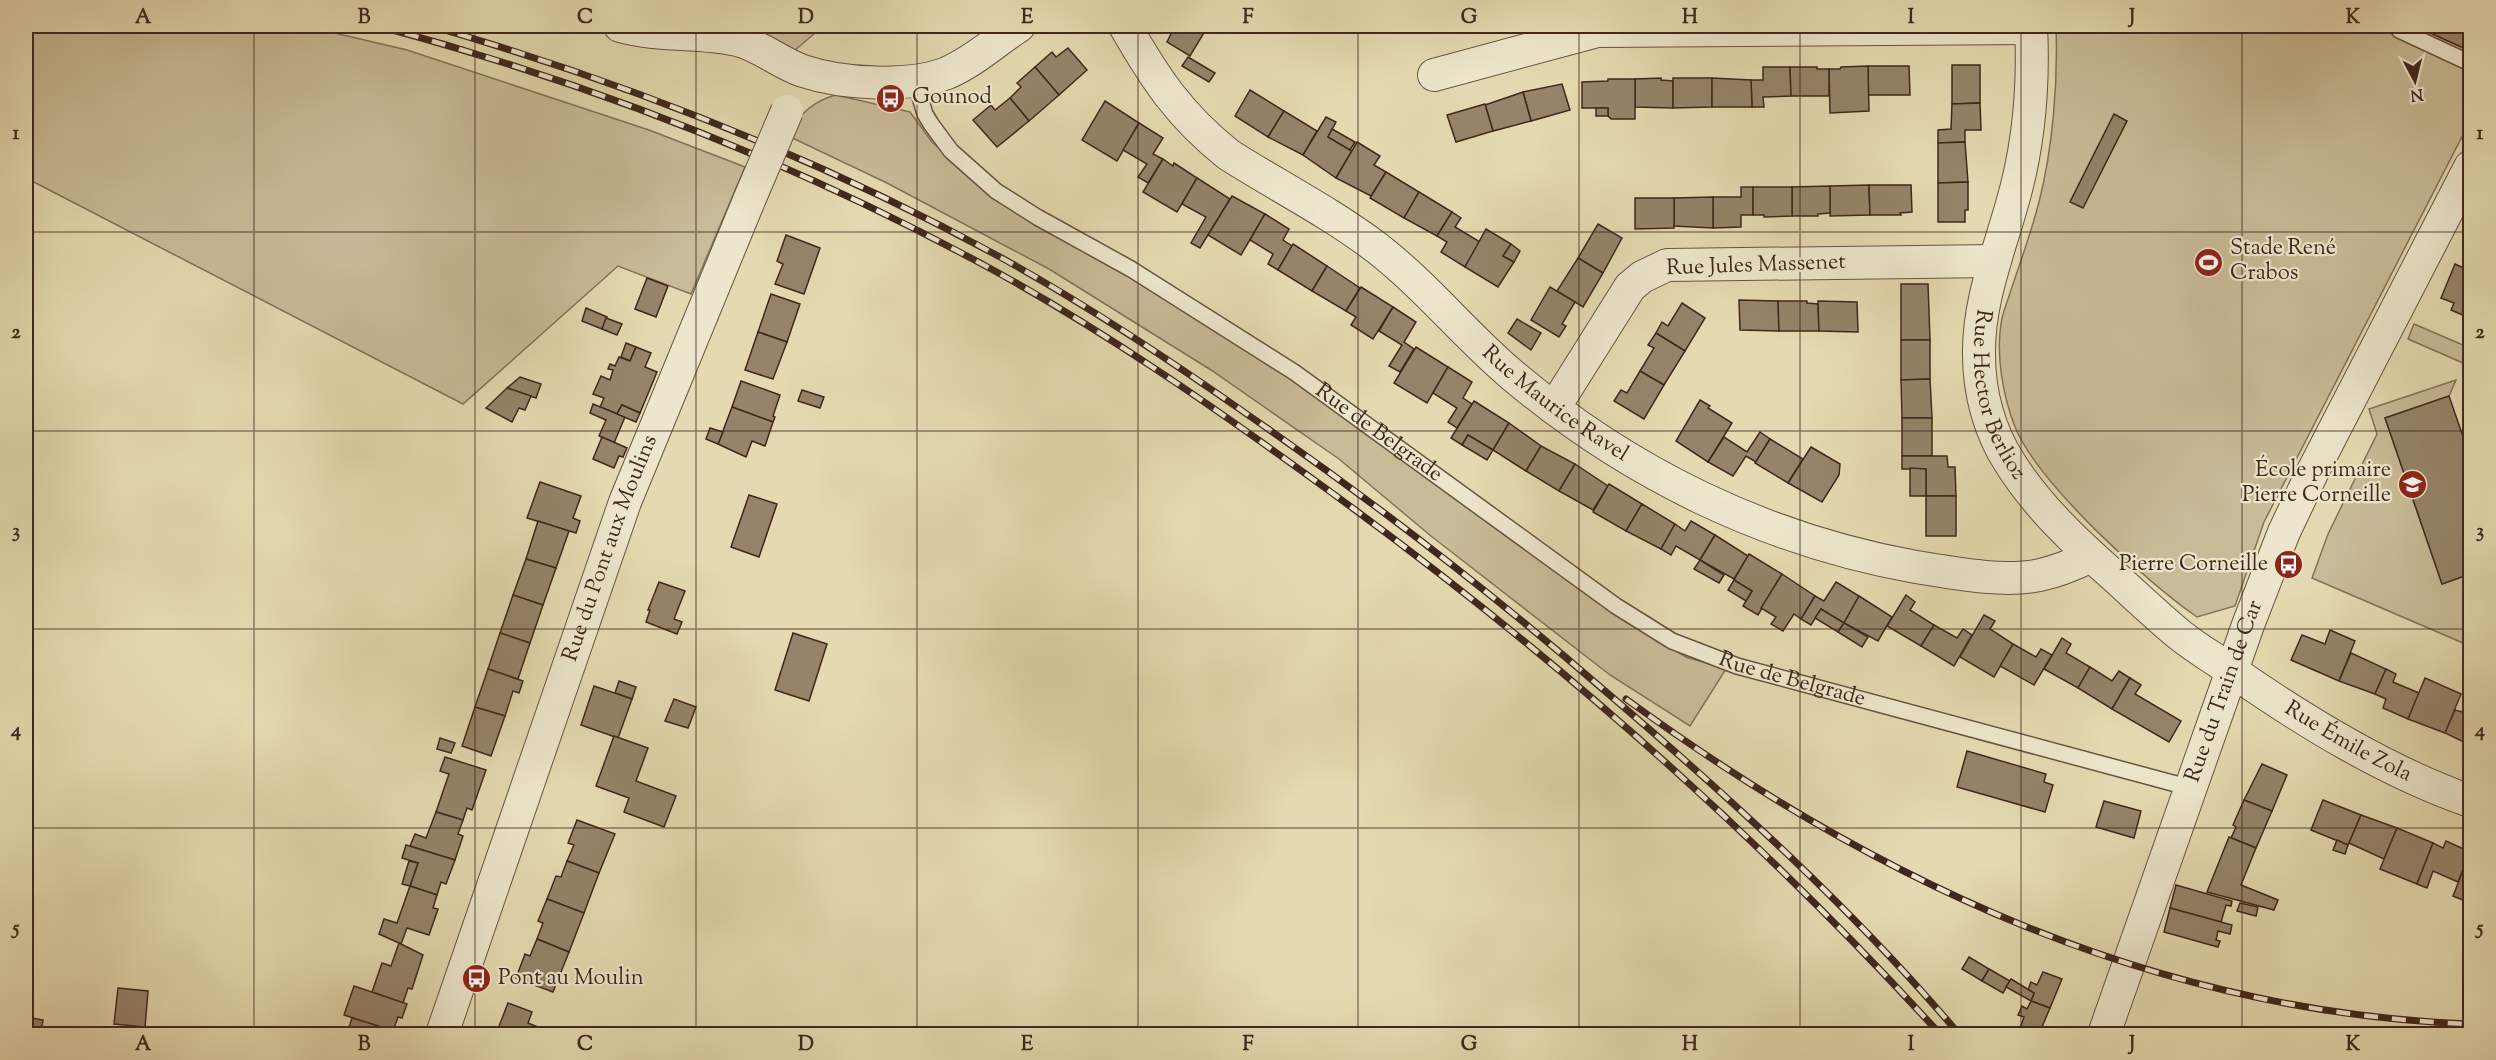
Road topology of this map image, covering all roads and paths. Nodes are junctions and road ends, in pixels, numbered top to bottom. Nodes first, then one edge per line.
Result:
1 (620, 26) edge
2 (1019, 26) edge
3 (1125, 26) edge
4 (2031, 27) edge
5 (1597, 28) edge
6 (2399, 30) dead end
7 (2470, 63) edge
8 (803, 71) junction
9 (1434, 75) dead end
10 (915, 80) junction
11 (2470, 167) edge
12 (2459, 217) edge
13 (1995, 261) junction
14 (1554, 408) junction
15 (2091, 556) junction
16 (2233, 671) junction
17 (2191, 788) junction
18 (2470, 801) edge
19 (442, 1035) edge
20 (2104, 1035) edge

1 - 8 street
2 - 10 street
3 - 14 street, Rue Maurice Ravel
4 - 5 street
4 - 13 street, Rue Hector Berlioz
5 - 9 street
6 - 7 lane
8 - 10 street
8 - 19 street, Rue du Pont aux Moulins, bridge
10 - 17 lane, Rue de Belgrade
11 - 12 street, Rue du Train de Car
12 - 16 street, Rue du Train de Car
13 - 14 street, Rue Jules Massenet
13 - 15 street, Rue Hector Berlioz
14 - 15 street, Rue Maurice Ravel
15 - 16 street, Rue Hector Berlioz
16 - 17 street, Rue du Train de Car
16 - 18 street, Rue Émile Zola
17 - 20 street, Rue du Train de Car

